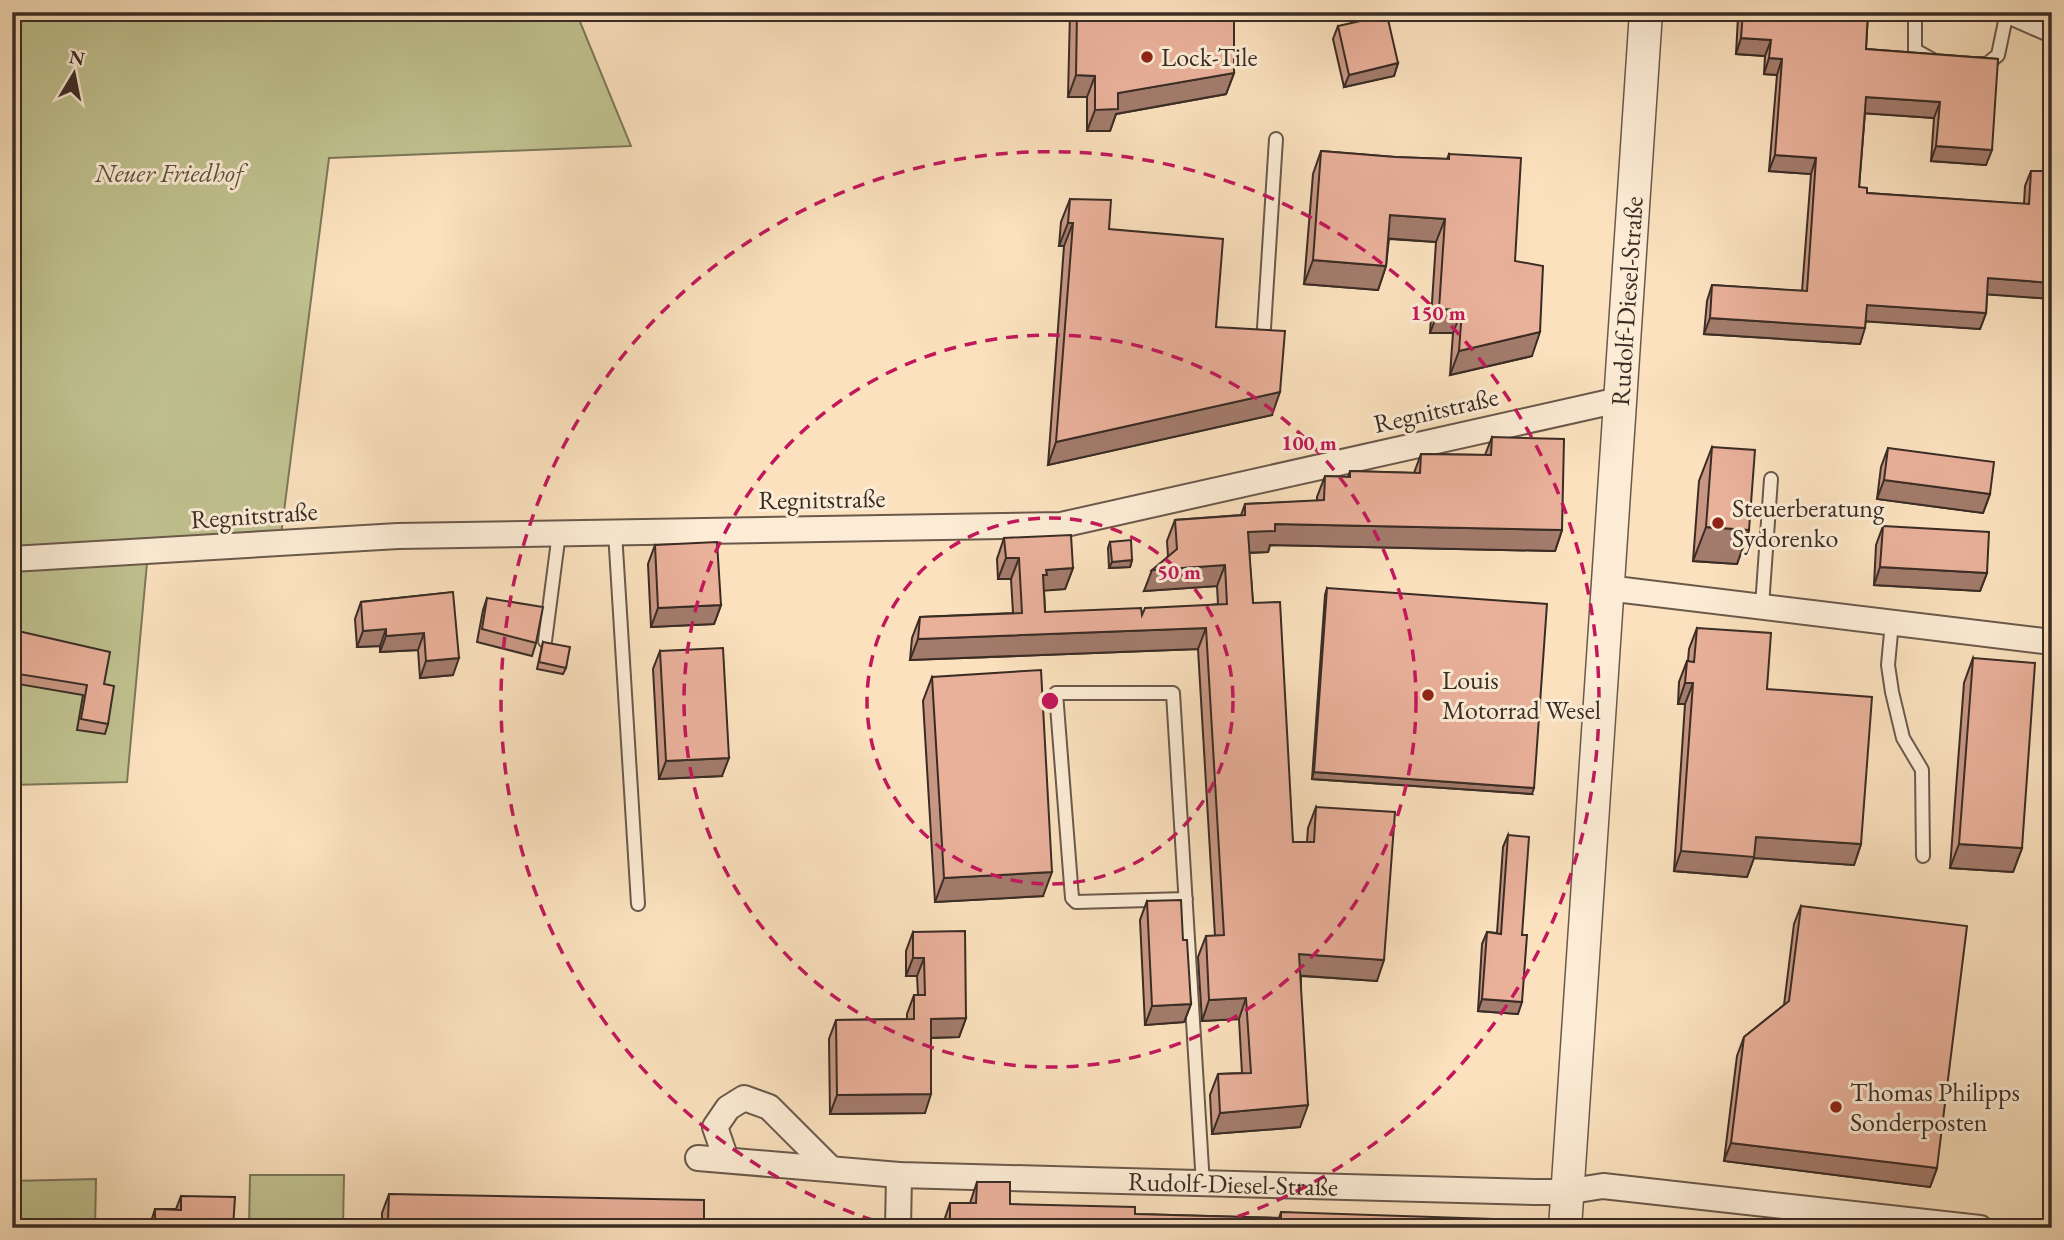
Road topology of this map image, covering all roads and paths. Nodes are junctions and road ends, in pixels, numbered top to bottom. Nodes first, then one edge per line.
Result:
1 (1646, 12) edge
2 (1915, 12) edge
3 (2009, 12) edge
4 (2052, 30) edge
5 (1276, 139) dead end
6 (1264, 328) edge
7 (1619, 400) junction
8 (1771, 479) dead end
9 (615, 532) junction
10 (559, 533) junction
11 (12, 559) edge
12 (1607, 588) junction
13 (1762, 606) junction
14 (1892, 622) junction
15 (545, 641) edge
16 (2052, 642) edge
17 (1923, 856) dead end
18 (1186, 899) junction
19 (638, 904) dead end
20 (698, 1158) dead end
21 (726, 1159) junction
22 (830, 1168) junction
23 (899, 1175) junction
24 (1203, 1185) junction
25 (1565, 1192) junction
26 (898, 1228) edge
27 (1565, 1228) edge
28 (1980, 1228) edge

1 - 7 street, Rudolf-Diesel-Straße
2 - 3 lane
3 - 4 street
5 - 6 lane
7 - 9 street, Regnitstraße
7 - 12 street, Rudolf-Diesel-Straße
8 - 13 lane
9 - 10 street, Regnitstraße
9 - 19 lane
10 - 11 street, Regnitstraße
10 - 15 lane
12 - 13 street
12 - 25 street, Rudolf-Diesel-Straße
13 - 14 street
14 - 16 street
14 - 17 lane
18 - 18 lane
18 - 24 lane
20 - 21 street, Rudolf-Diesel-Straße
21 - 22 street, Rudolf-Diesel-Straße
21 - 22 street
22 - 23 street, Rudolf-Diesel-Straße
23 - 24 street, Rudolf-Diesel-Straße
23 - 26 street
24 - 25 street, Rudolf-Diesel-Straße
25 - 27 street, Rudolf-Diesel-Straße
25 - 28 street, Rudolf-Diesel-Straße

